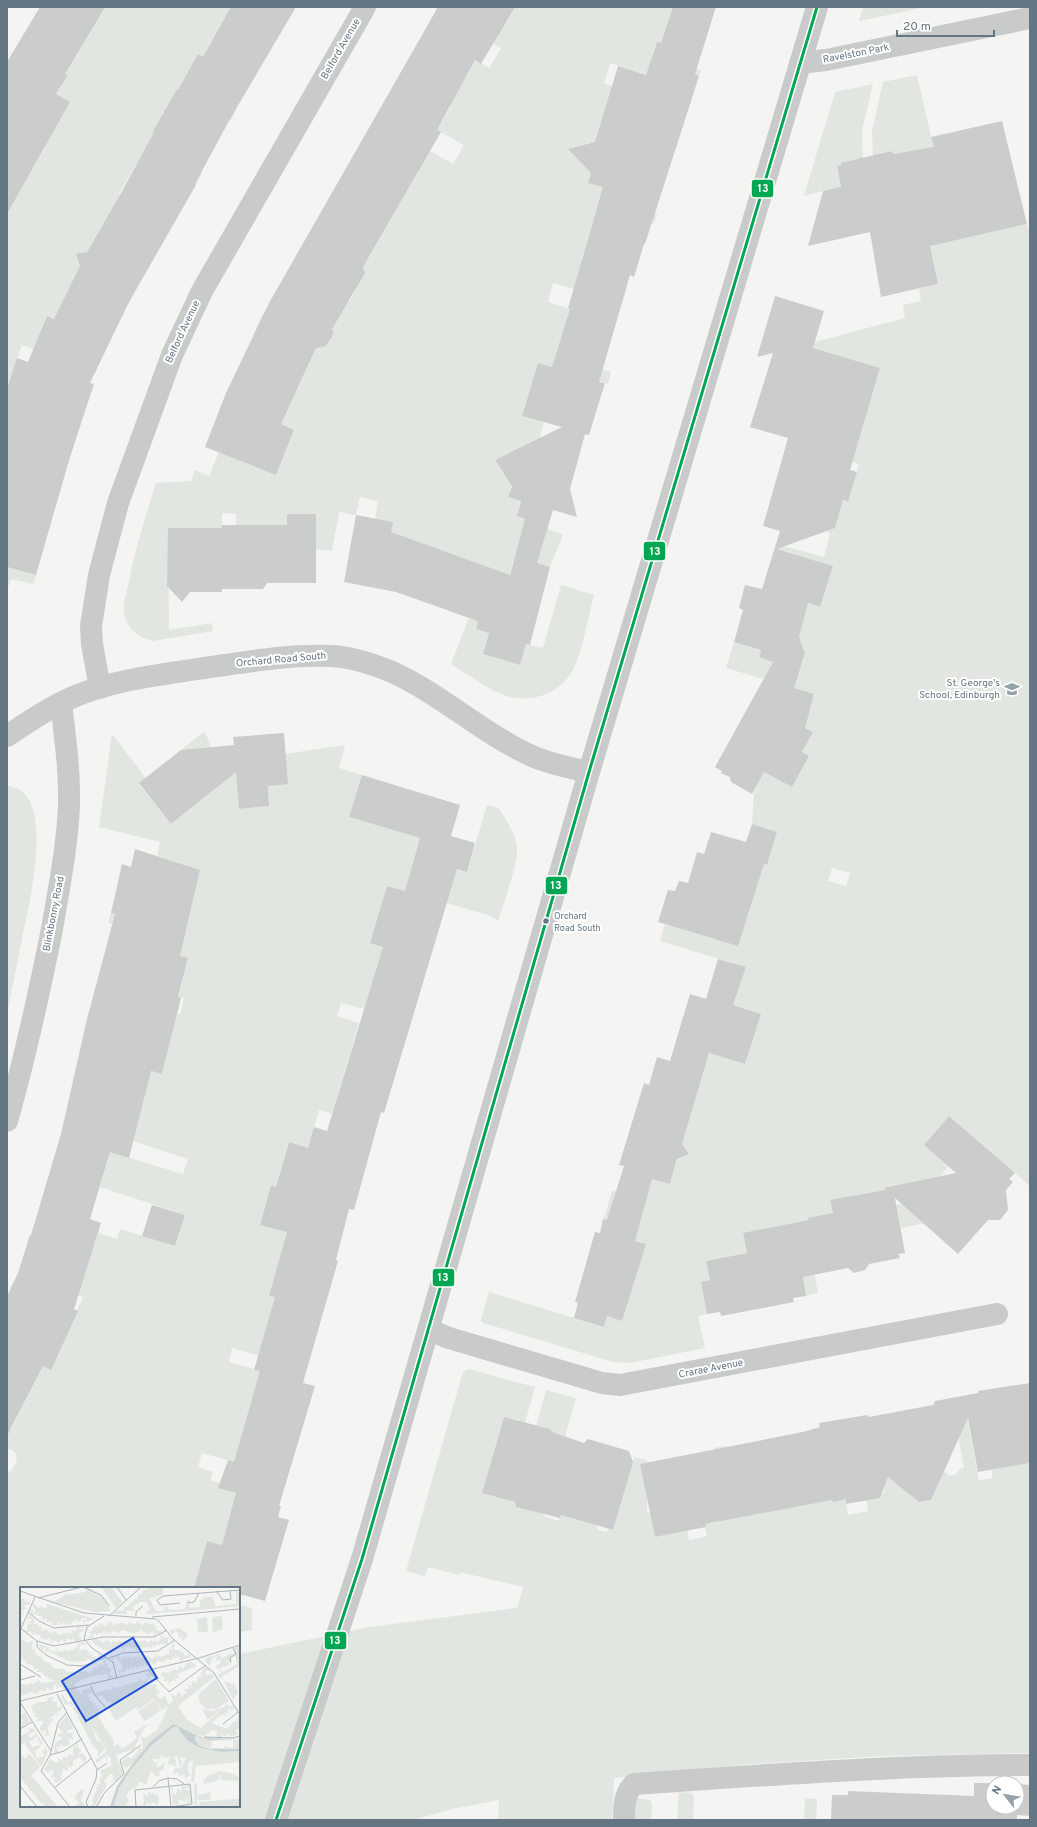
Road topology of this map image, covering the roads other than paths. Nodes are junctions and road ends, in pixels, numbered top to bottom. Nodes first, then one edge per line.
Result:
1 (365, 7) edge
2 (817, 7) edge
3 (1030, 18) edge
4 (800, 64) junction
5 (100, 688) junction
6 (61, 703) junction
7 (7, 736) edge
8 (589, 772) junction
9 (7, 1121) edge
10 (997, 1314) dead end
11 (429, 1330) junction
12 (1030, 1765) edge
13 (276, 1820) edge
14 (624, 1820) edge

1 - 5 street, Belford Avenue
2 - 4 street
3 - 4 street, Ravelston Park
4 - 8 street
5 - 6 street, Orchard Road South
5 - 8 street, Orchard Road South
6 - 7 street, Orchard Road South
6 - 9 street, Blinkbonny Road
8 - 11 street
10 - 11 street, Crarae Avenue
11 - 13 street
12 - 14 street

